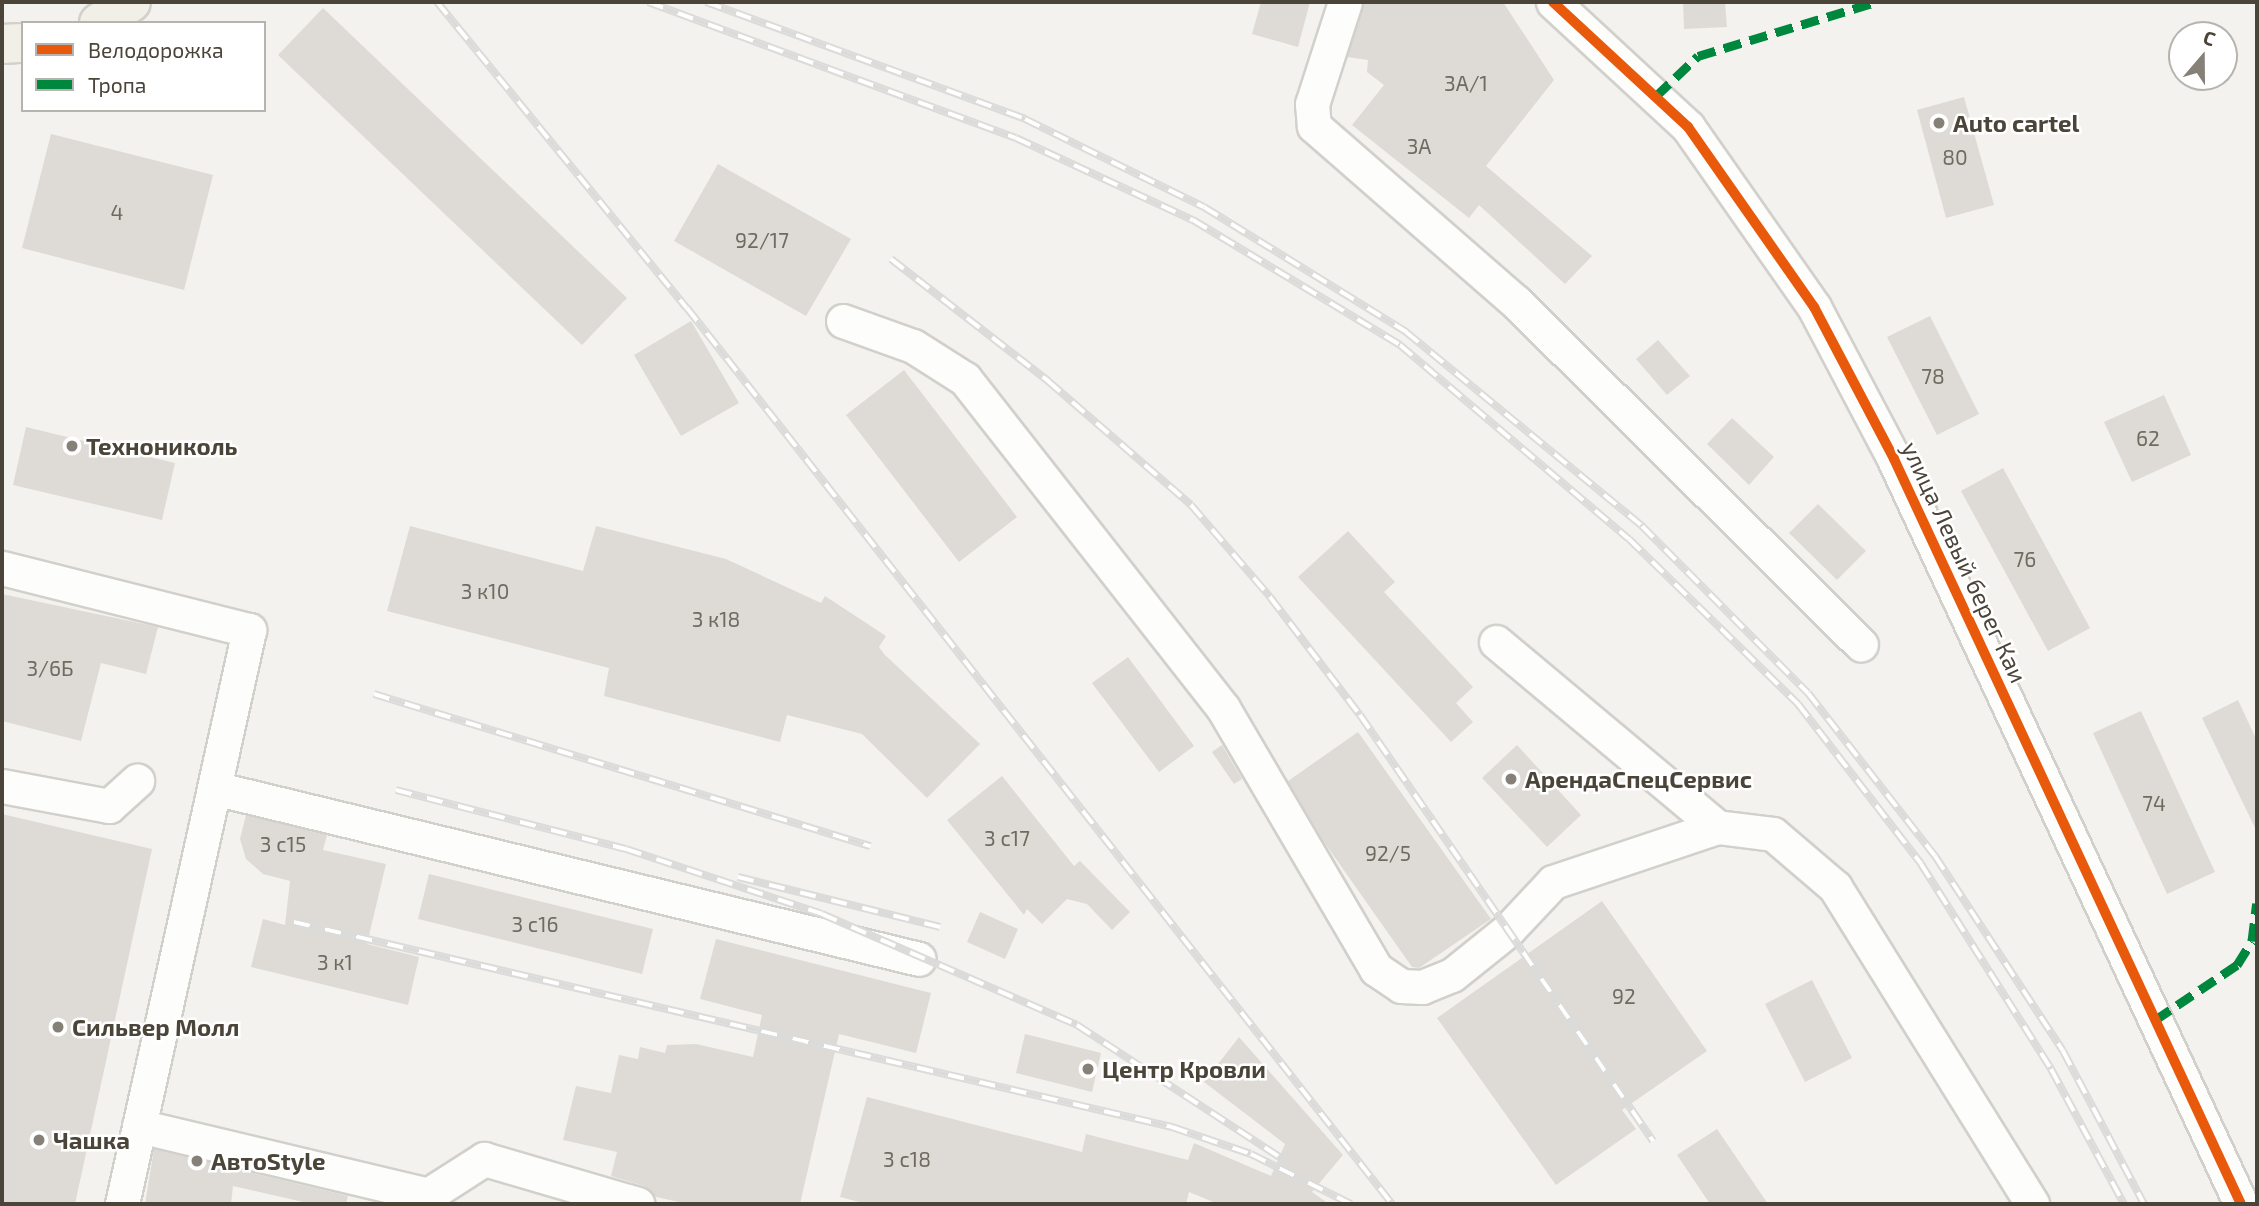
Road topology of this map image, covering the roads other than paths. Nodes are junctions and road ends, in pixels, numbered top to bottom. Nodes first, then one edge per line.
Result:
1 (131, 2) edge
2 (1345, 2) edge
3 (1553, 2) edge
4 (102, 21) edge
5 (21, 43) edge
6 (2, 44) edge
7 (843, 321) dead end
8 (2, 568) edge
9 (1496, 642) dead end
10 (1861, 645) dead end
11 (137, 781) dead end
12 (2, 786) edge
13 (215, 788) junction
14 (1717, 827) junction
15 (919, 959) dead end
16 (139, 1126) junction
17 (122, 1204) edge
18 (638, 1204) edge
19 (2032, 1204) edge
20 (2241, 1204) edge

1 - 4 main road
2 - 10 street
3 - 20 street, улица Левый берег Каи
5 - 6 main road
7 - 14 street
8 - 13 street
9 - 14 street
11 - 12 street
13 - 15 street
13 - 16 street
14 - 19 street
16 - 17 street
16 - 18 street

